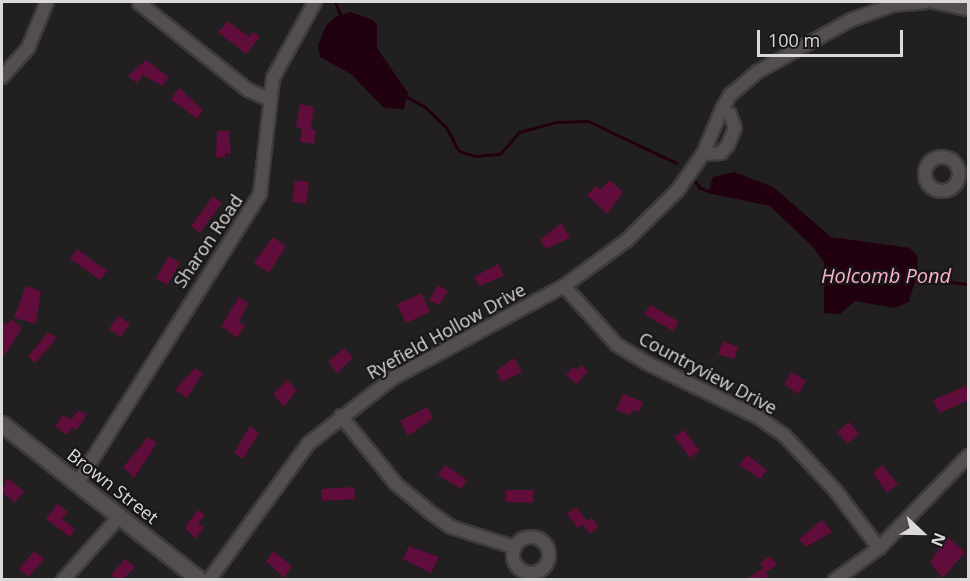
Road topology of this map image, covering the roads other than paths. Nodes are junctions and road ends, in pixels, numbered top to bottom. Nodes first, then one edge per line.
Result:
1 (47, 2) edge
2 (315, 2) edge
3 (925, 2) edge
4 (934, 2) edge
5 (139, 3) dead end
6 (969, 9) edge
7 (2, 77) edge
8 (268, 99) junction
9 (722, 109) junction
10 (703, 154) junction
11 (564, 286) junction
12 (341, 416) junction
13 (2, 424) edge
14 (969, 456) edge
15 (78, 482) junction
16 (120, 516) junction
17 (514, 547) dead end
18 (879, 548) junction
19 (63, 579) edge
20 (200, 579) edge
21 (209, 579) edge
22 (836, 579) edge

1 - 7 street
2 - 8 street, Sharon Road
3 - 9 street, Ryefield Hollow Drive
4 - 6 street
5 - 8 street
8 - 15 street, Sharon Road
9 - 10 street, Ryefield Hollow Drive
9 - 10 street
10 - 11 street, Ryefield Hollow Drive
11 - 12 street, Ryefield Hollow Drive
11 - 18 street, Countryview Drive
12 - 17 street
12 - 21 street, Ryefield Hollow Drive
13 - 15 street, Brown Street
14 - 18 street
15 - 16 street, Brown Street
16 - 19 street
16 - 20 street, Brown Street
18 - 22 street

